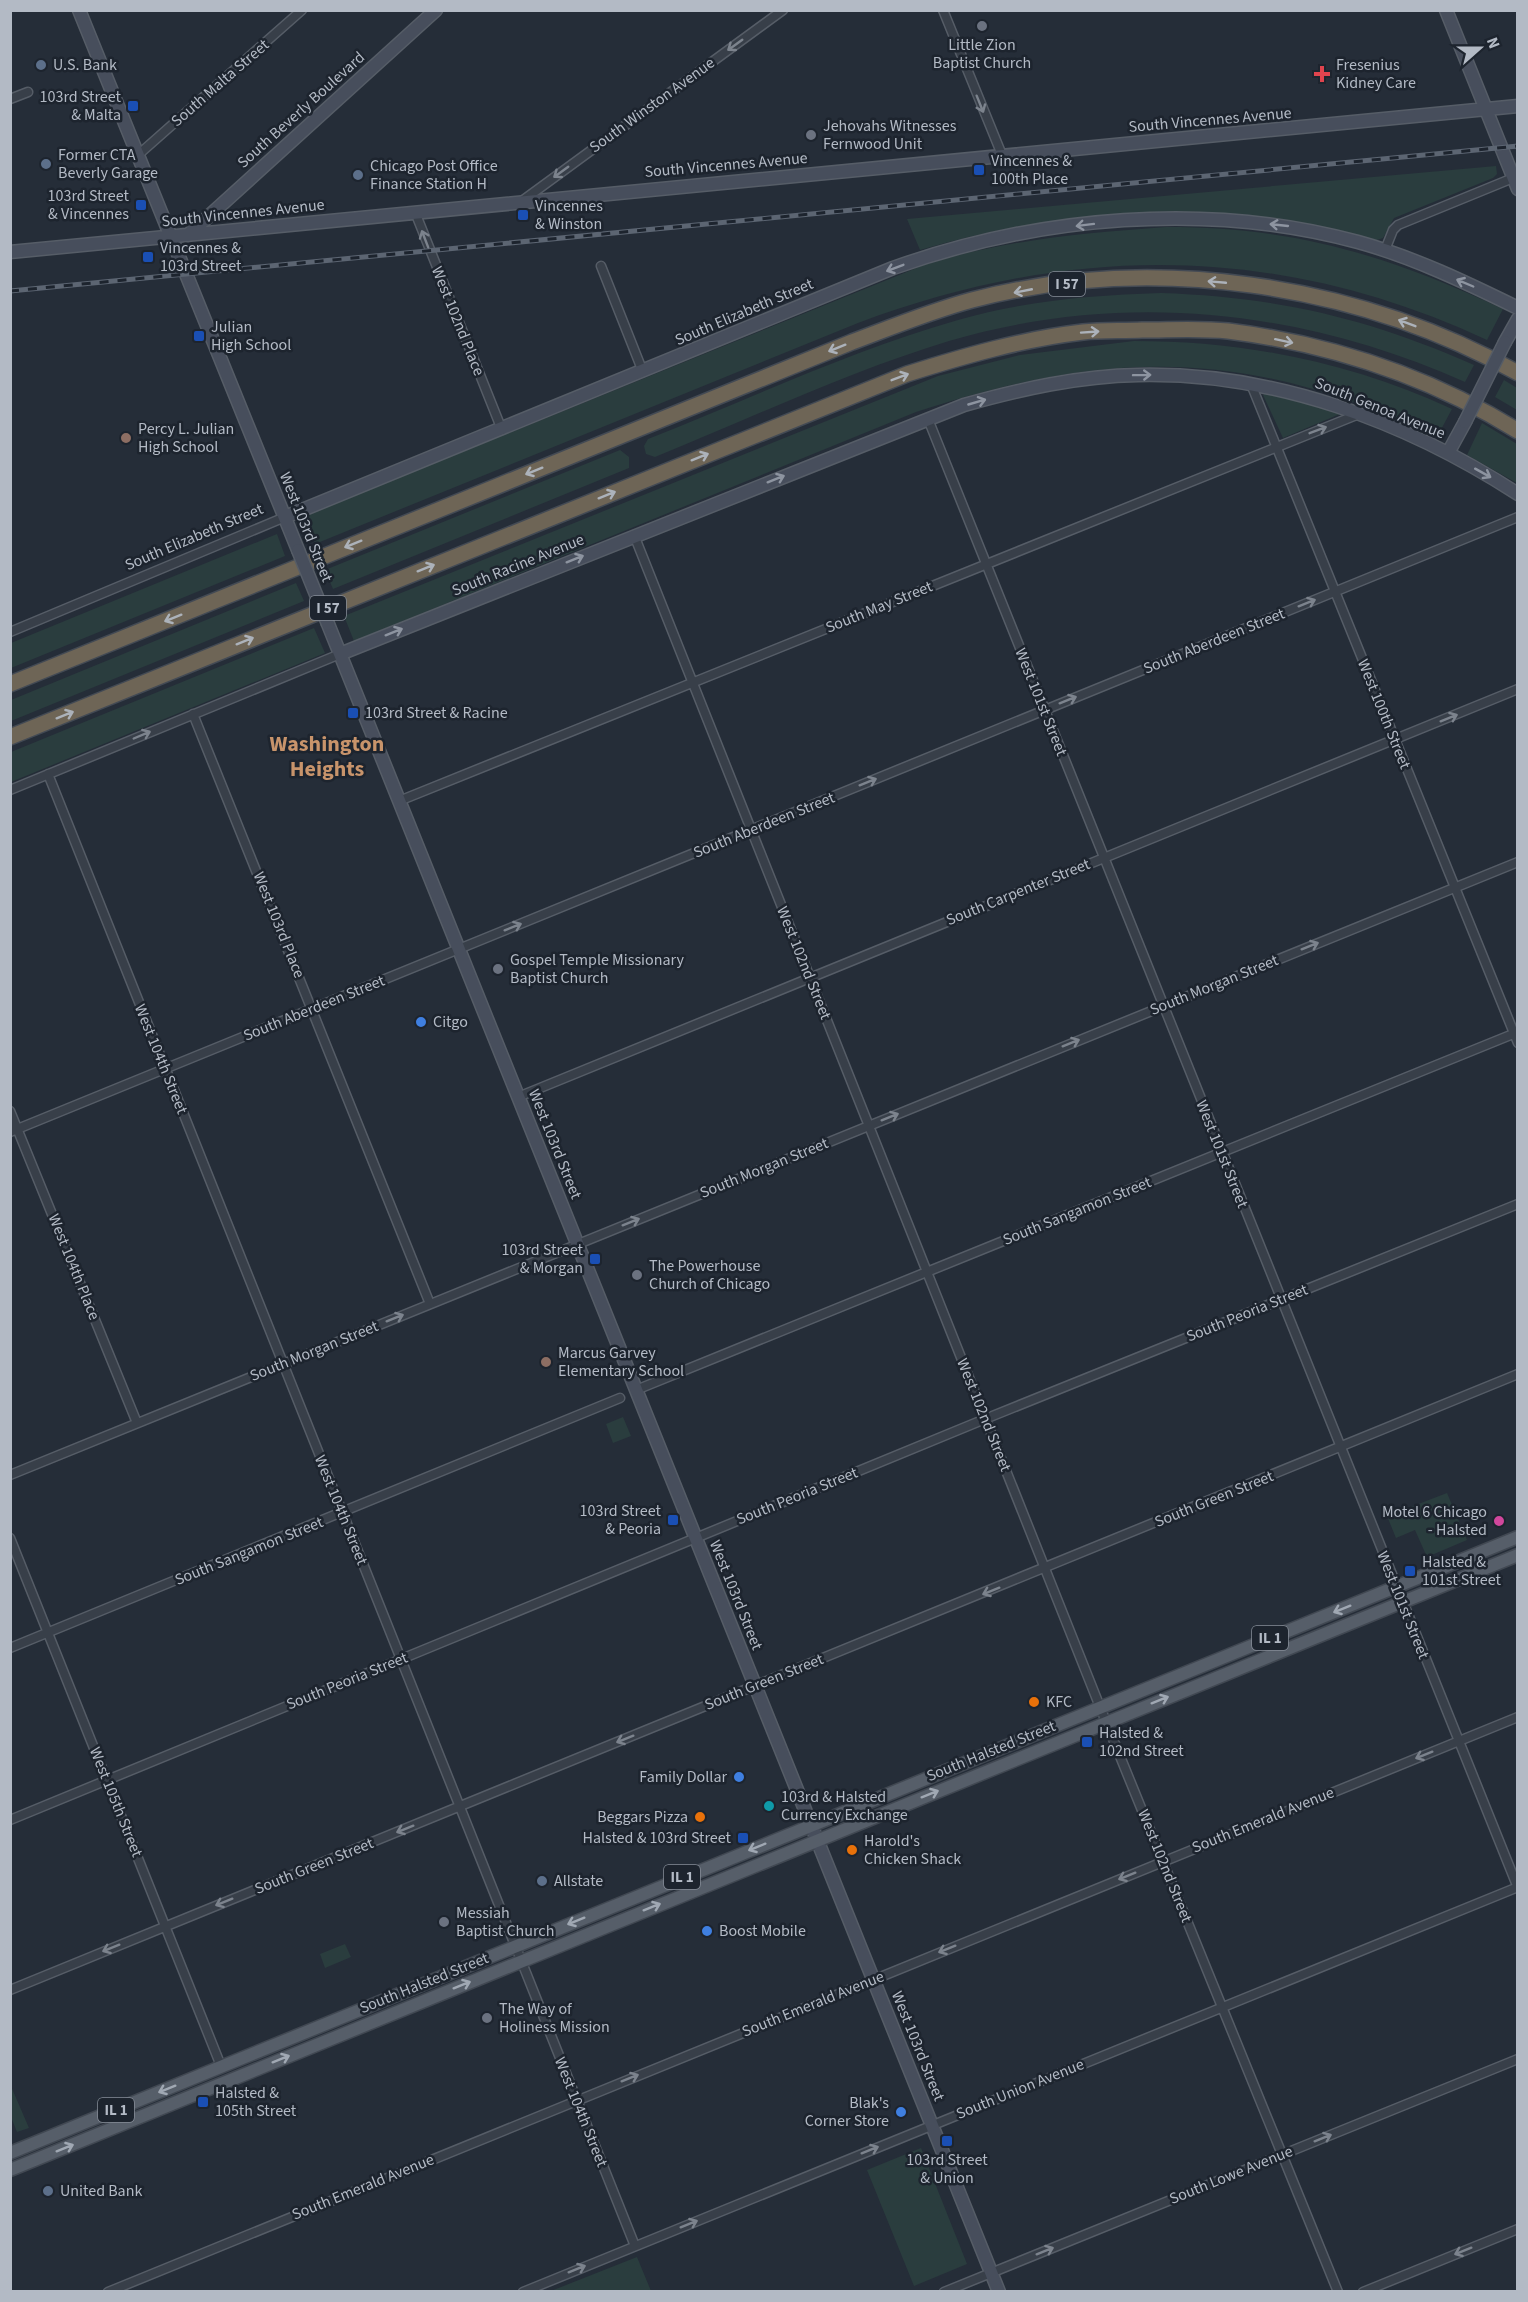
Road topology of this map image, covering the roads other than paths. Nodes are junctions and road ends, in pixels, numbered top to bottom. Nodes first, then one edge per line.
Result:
1 (79, 10) edge
2 (302, 10) edge
3 (436, 10) edge
4 (783, 10) edge
5 (943, 10) edge
6 (1446, 10) edge
7 (28, 92) dead end
8 (10, 99) edge
9 (1518, 106) edge
10 (1486, 109) junction
11 (138, 155) junction
12 (1002, 155) junction
13 (1515, 183) edge
14 (522, 201) junction
15 (415, 212) junction
16 (188, 235) junction
17 (172, 237) junction
18 (1385, 250) junction
19 (10, 252) edge
20 (601, 266) dead end
21 (1518, 308) edge
22 (1518, 319) edge
23 (644, 372) junction
24 (1518, 373) edge
25 (1251, 384) junction
26 (1043, 386) joint
27 (1359, 414) junction
28 (928, 419) junction
29 (502, 430) junction
30 (1518, 431) edge
31 (1277, 446) junction
32 (1448, 453) junction
33 (1518, 494) edge
34 (285, 517) junction
35 (1518, 517) edge
36 (634, 536) junction
37 (986, 564) junction
38 (1336, 591) junction
39 (10, 632) edge
40 (340, 654) junction
41 (693, 682) junction
42 (10, 684) edge
43 (1518, 689) edge
44 (1044, 710) junction
45 (193, 714) junction
46 (10, 737) edge
47 (1395, 740) junction
48 (48, 774) junction
49 (10, 790) edge
50 (399, 801) junction
51 (751, 830) junction
52 (1103, 857) junction
53 (1518, 862) edge
54 (1454, 887) junction
55 (459, 949) junction
56 (810, 977) junction
57 (1163, 1006) junction
58 (313, 1009) junction
59 (1516, 1033) edge
60 (1518, 1043) edge
61 (165, 1069) junction
62 (518, 1097) junction
63 (10, 1111) edge
64 (869, 1125) junction
65 (14, 1131) edge
66 (1221, 1152) junction
67 (1518, 1204) edge
68 (577, 1244) junction
69 (927, 1272) junction
70 (1281, 1300) junction
71 (430, 1304) junction
72 (283, 1363) junction
73 (1518, 1374) edge
74 (636, 1390) junction
75 (620, 1398) dead end
76 (985, 1419) junction
77 (137, 1423) junction
78 (1340, 1447) junction
79 (10, 1475) edge
80 (342, 1512) junction
81 (1518, 1537) edge
82 (695, 1538) junction
83 (10, 1539) edge
84 (1518, 1555) edge
85 (1045, 1569) junction
86 (1396, 1587) junction
87 (1402, 1602) junction
88 (48, 1633) junction
89 (10, 1648) edge
90 (400, 1659) junction
91 (755, 1686) junction
92 (1100, 1707) junction
93 (1518, 1717) edge
94 (1106, 1722) junction
95 (1458, 1741) junction
96 (107, 1780) junction
97 (459, 1807) junction
98 (10, 1820) edge
99 (811, 1825) junction
100 (817, 1840) junction
101 (1163, 1861) junction
102 (1517, 1887) edge
103 (165, 1926) junction
104 (515, 1946) junction
105 (520, 1961) junction
106 (873, 1979) junction
107 (10, 1990) edge
108 (1222, 2007) junction
109 (1518, 2059) edge
110 (221, 2066) junction
111 (227, 2081) junction
112 (576, 2100) junction
113 (932, 2125) junction
114 (10, 2153) edge
115 (1282, 2154) junction
116 (10, 2170) edge
117 (1518, 2229) edge
118 (635, 2246) junction
119 (991, 2273) junction
120 (108, 2292) edge
121 (523, 2292) edge
122 (944, 2292) edge
123 (999, 2292) edge
124 (1338, 2292) edge
125 (1363, 2292) edge

1 - 11 main road, West 103rd Street
2 - 11 street, South Malta Street
3 - 16 main road, South Beverly Boulevard
4 -> 14 street, South Winston Avenue
5 -> 12 street
6 - 10 main road
7 - 8 street
9 - 10 main road, South Vincennes Avenue
10 - 12 main road, South Vincennes Avenue
10 - 13 main road
11 - 17 main road, West 103rd Street
12 - 14 main road, South Vincennes Avenue
13 - 18 street
14 - 15 main road, South Vincennes Avenue
15 - 16 main road, South Vincennes Avenue
29 -> 15 street, West 102nd Place
16 - 17 main road, South Vincennes Avenue
17 - 19 main road, South Vincennes Avenue
17 - 34 main road, West 103rd Street
21 -> 18 main road, South Elizabeth Street
18 -> 23 main road, South Elizabeth Street
20 - 23 street
22 - 32 main road, South Genoa Avenue, bridge
23 - 29 main road, South Elizabeth Street
24 -> 42 highway, I 57
26 -> 25 main road, South Genoa Avenue
25 - 27 main road, South Genoa Avenue
25 - 31 street, West 100th Street
28 -> 26 main road, South Racine Avenue
31 -> 27 street, South May Street
27 - 32 main road, South Genoa Avenue
36 -> 28 main road, South Racine Avenue
28 - 37 street, West 101st Street
29 - 34 main road, South Elizabeth Street
46 -> 30 highway, I 57
31 - 37 street, South May Street
31 - 38 street, West 100th Street
32 -> 33 main road
34 - 39 street, South Elizabeth Street
34 - 40 main road, West 103rd Street, bridge
35 - 38 street, South Aberdeen Street
40 -> 36 main road, South Racine Avenue
36 - 41 street, West 102nd Street
37 - 41 street, South May Street
37 - 44 street, West 101st Street
44 -> 38 street, South Aberdeen Street
38 - 47 street, West 100th Street
40 - 45 street, South Racine Avenue
40 - 50 main road, West 103rd Street
41 - 50 street, South May Street
41 - 51 street, West 102nd Street
47 -> 43 street, South Carpenter Street
51 -> 44 street, South Aberdeen Street
44 - 52 street, West 101st Street
48 -> 45 street, South Racine Avenue
45 - 58 street, West 103rd Place
47 - 52 street, South Carpenter Street
47 - 54 street, West 100th Street
48 - 49 street, South Racine Avenue
48 - 61 street, West 104th Street
50 - 55 main road, West 103rd Street
55 -> 51 street, South Aberdeen Street
51 - 56 street, West 102nd Street
52 - 56 street, South Carpenter Street
52 - 57 street, West 101st Street
53 - 54 street, South Morgan Street
57 -> 54 street, South Morgan Street
54 - 59 street, West 100th Street
55 - 58 street, South Aberdeen Street
55 - 62 main road, West 103rd Street
56 - 62 street, South Carpenter Street
56 - 64 street, West 102nd Street
64 -> 57 street, South Morgan Street
57 - 66 street, West 101st Street
58 - 61 street, South Aberdeen Street
58 - 71 street, West 103rd Place
59 - 60 street, West 100th Street
59 - 66 street, South Sangamon Street
61 - 65 street, South Aberdeen Street
61 - 72 street, West 104th Street
62 - 68 main road, West 103rd Street
63 - 65 street, West 104th Place
68 -> 64 street, South Morgan Street
64 - 69 street, West 102nd Street
65 - 77 street, West 104th Place
66 - 69 street, South Sangamon Street
66 - 70 street, West 101st Street
67 - 70 street, South Peoria Street
68 - 71 street, South Morgan Street
68 - 74 main road, West 103rd Street
69 - 74 street, South Sangamon Street
69 - 76 street, West 102nd Street
70 - 76 street, South Peoria Street
70 - 78 street, West 101st Street
72 -> 71 street, South Morgan Street
72 - 77 street, South Morgan Street
72 - 80 street, West 104th Street
73 - 78 street, South Green Street
74 - 82 main road, West 103rd Street
75 - 80 street, South Sangamon Street
76 - 82 street, South Peoria Street
76 - 85 street, West 102nd Street
77 - 79 street, South Morgan Street
78 - 85 street, South Green Street
78 - 86 street, West 101st Street
80 - 88 street, South Sangamon Street
80 - 90 street, West 104th Street
81 - 86 main road, South Halsted Street / IL 1
82 - 90 street, South Peoria Street
82 - 91 main road, West 103rd Street
83 - 88 street, West 105th Street
84 - 87 main road, South Halsted Street / IL 1
85 -> 91 street, South Green Street
85 - 92 street, West 102nd Street
86 - 87 street, West 101st Street
86 -> 92 main road, South Halsted Street / IL 1
94 -> 87 main road, South Halsted Street / IL 1
87 - 95 street, West 101st Street
88 - 89 street, South Sangamon Street
88 - 96 street, West 105th Street
90 - 96 street, South Peoria Street
90 - 97 street, West 104th Street
91 -> 97 street, South Green Street
91 - 99 main road, West 103rd Street
92 - 94 street, West 102nd Street
92 - 99 main road, South Halsted Street / IL 1
93 - 95 street, South Emerald Avenue
100 -> 94 main road, South Halsted Street / IL 1
94 - 101 street, West 102nd Street
95 -> 101 street, South Emerald Avenue
95 - 102 street, West 101st Street
96 - 98 street, South Peoria Street
96 - 103 street, West 105th Street
97 -> 103 street, South Green Street
97 - 104 street, West 104th Street
99 - 100 main road, West 103rd Street
99 -> 104 main road, South Halsted Street / IL 1
105 -> 100 main road, South Halsted Street / IL 1
100 - 106 main road, West 103rd Street
101 -> 106 street, South Emerald Avenue
101 - 108 street, West 102nd Street
102 - 108 street, South Union Avenue
103 -> 107 street, South Green Street
103 - 110 street, West 105th Street
104 - 105 street, West 104th Street
104 - 110 main road, South Halsted Street / IL 1
111 -> 105 main road, South Halsted Street / IL 1
105 - 112 street, West 104th Street
112 -> 106 street, South Emerald Avenue
106 - 113 main road, West 103rd Street
108 - 113 street, South Union Avenue
108 - 115 street, West 102nd Street
115 -> 109 street, South Lowe Avenue
110 - 111 main road
110 -> 114 main road, South Halsted Street / IL 1
116 -> 111 main road, South Halsted Street / IL 1
112 - 118 street, West 104th Street
112 - 120 street, South Emerald Avenue
118 -> 113 street, South Union Avenue
113 - 119 main road, West 103rd Street
119 -> 115 street, South Lowe Avenue
115 - 124 street, West 102nd Street
117 -> 125 street
121 -> 118 street, South Union Avenue
119 - 122 street, South Lowe Avenue
119 - 123 main road, West 103rd Street

